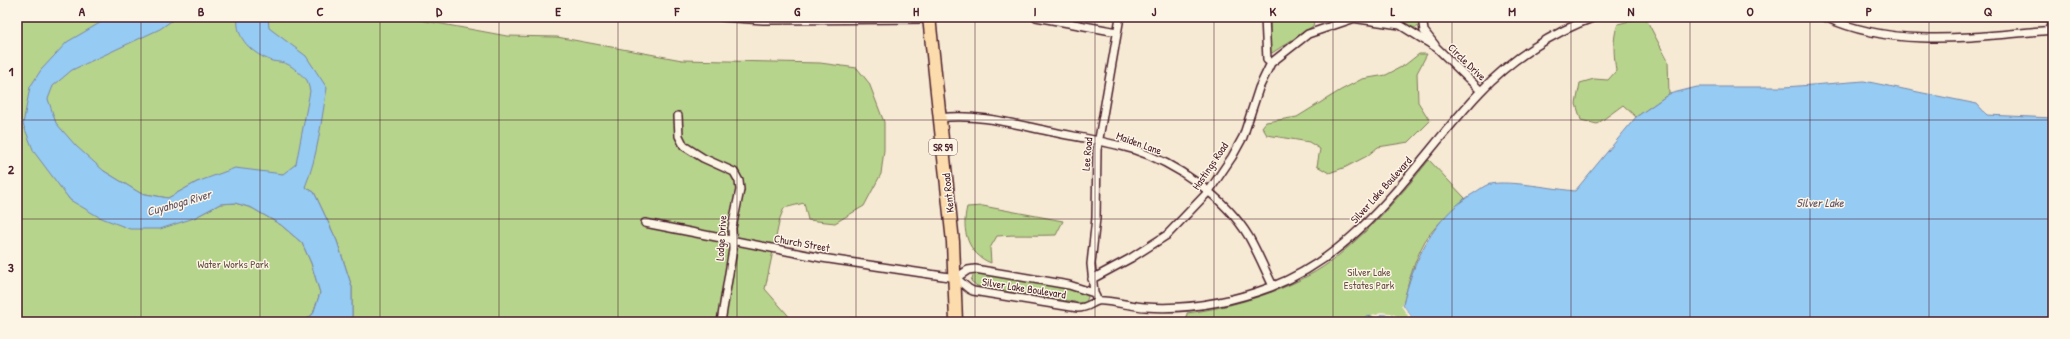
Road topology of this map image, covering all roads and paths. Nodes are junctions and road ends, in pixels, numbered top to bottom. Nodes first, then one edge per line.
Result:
1 (722, 17) edge
2 (1036, 17) edge
3 (1120, 17) edge
4 (1265, 17) edge
5 (1345, 17) edge
6 (1356, 17) edge
7 (1360, 17) edge
8 (1422, 17) edge
9 (1595, 17) edge
10 (1825, 17) edge
11 (929, 18) edge
12 (2053, 20) edge
13 (2051, 30) edge
14 (1117, 32) junction
15 (1437, 48) junction
16 (1271, 63) junction
17 (1481, 91) junction
18 (678, 116) dead end
19 (940, 118) junction
20 (1098, 141) junction
21 (1209, 191) junction
22 (645, 223) dead end
23 (732, 240) junction
24 (956, 278) junction
25 (1092, 279) junction
26 (1273, 286) junction
27 (1094, 294) junction
28 (1099, 300) junction
29 (721, 322) edge
30 (956, 322) edge

1 - 11 street
2 - 14 street
3 - 14 street, Lee Road
4 - 16 street
5 - 6 street, Circle Drive
6 - 7 street, Circle Drive
6 - 15 street, Circle Drive
6 - 16 street, Circle Drive
8 - 15 street, Circle Drive
9 - 17 street, Silver Lake Boulevard
10 - 13 street
11 - 19 main road, Kent Road / SR 59
12 - 13 street
14 - 20 street, Lee Road
15 - 17 street, Circle Drive
16 - 21 street, Hastings Road
17 - 26 street, Silver Lake Boulevard
18 - 23 street, Lodge Drive
19 - 20 street, Maiden Lane
19 - 24 main road, Kent Road / SR 59
20 - 21 street, Maiden Lane
20 - 25 street, Lee Road
21 - 25 street, Hastings Road
21 - 26 street, Maiden Lane
22 - 23 street, Church Street
23 - 24 street, Church Street
23 - 29 street, Lodge Drive
24 - 27 street, Silver Lake Boulevard
24 - 28 street, Silver Lake Boulevard
24 - 30 main road, Kent Road / SR 59
25 - 27 street, Lee Road
26 - 28 street, Silver Lake Boulevard
27 - 28 street

